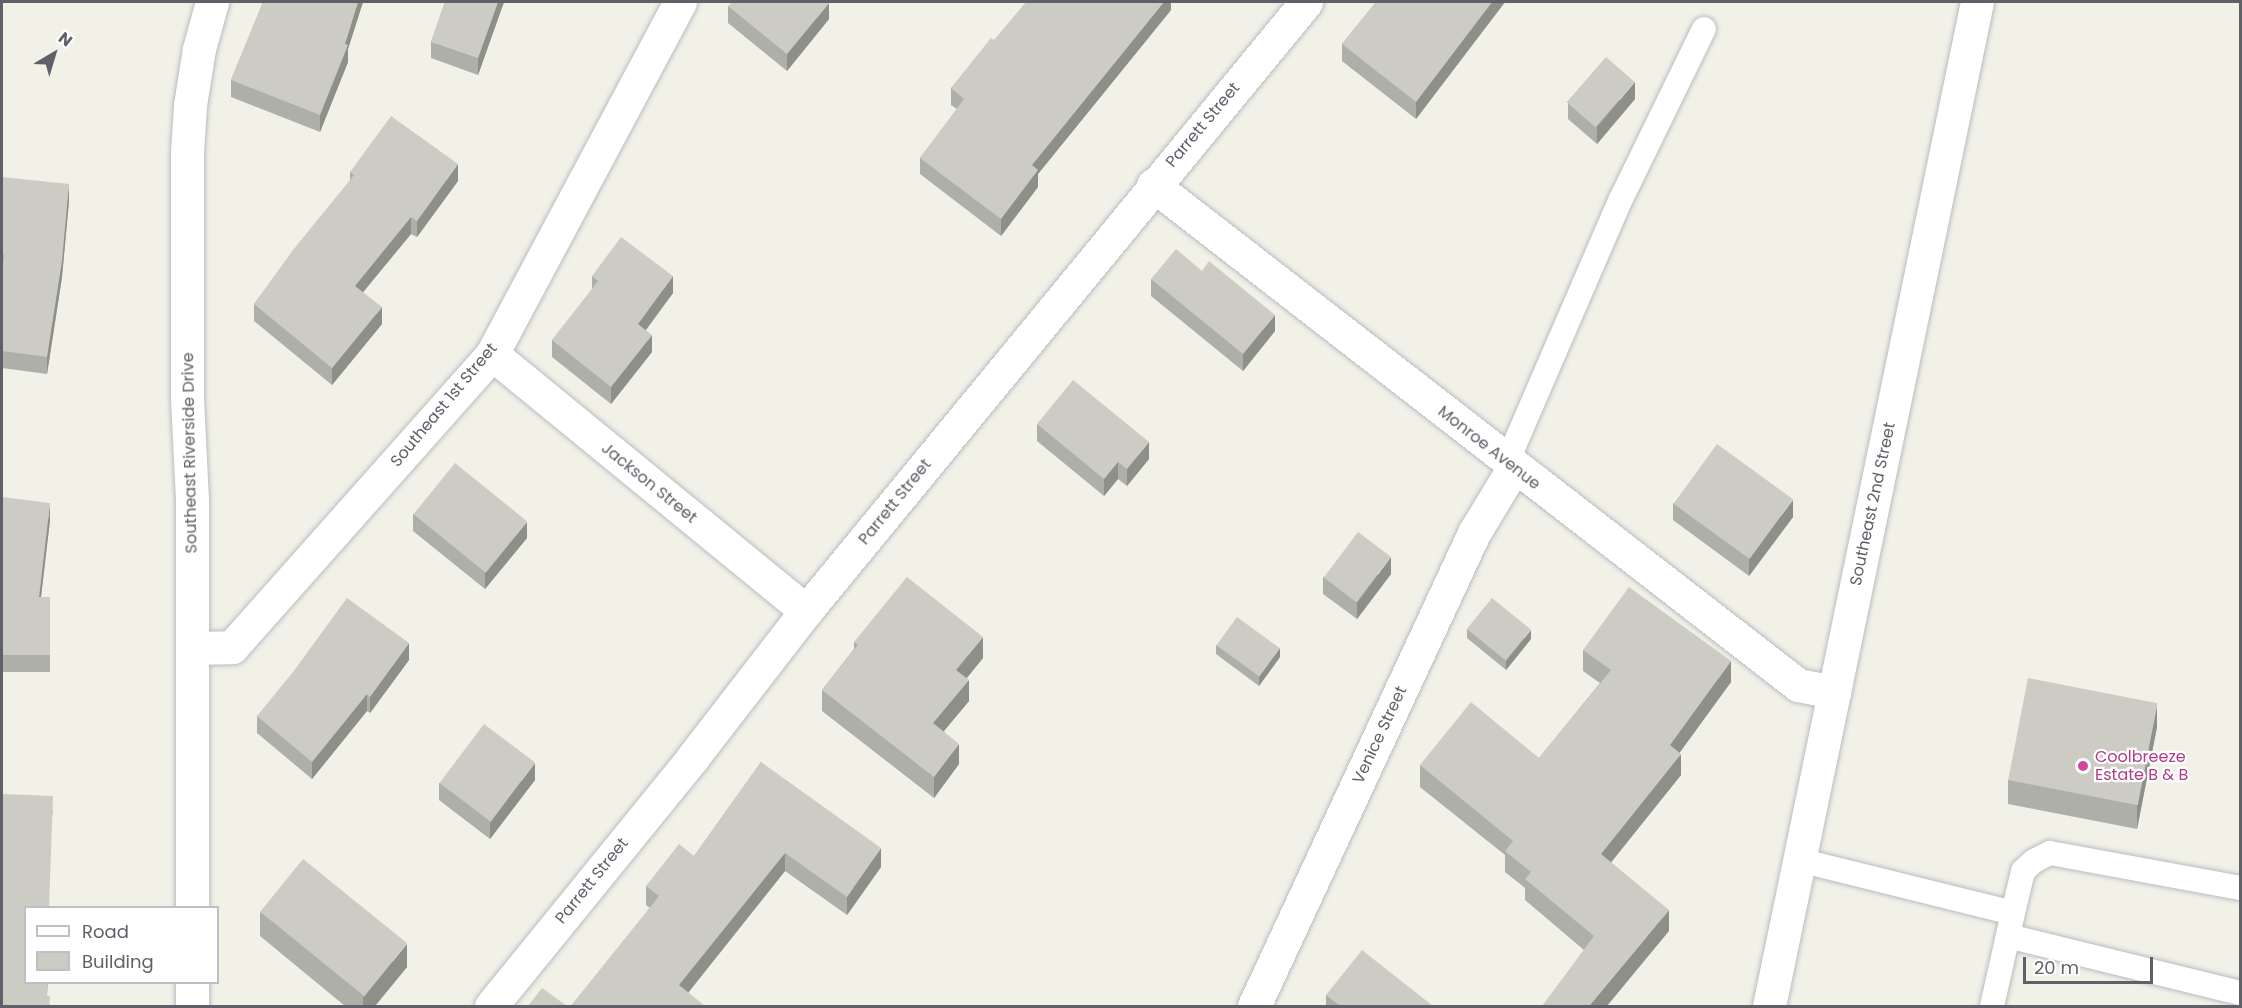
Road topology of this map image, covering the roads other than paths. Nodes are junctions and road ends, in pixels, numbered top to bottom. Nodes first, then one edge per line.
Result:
1 (212, 2) edge
2 (680, 2) edge
3 (1306, 2) edge
4 (1973, 3) edge
5 (1704, 29) dead end
6 (1153, 186) junction
7 (492, 354) junction
8 (1511, 465) junction
9 (806, 611) junction
10 (193, 648) junction
11 (1834, 692) junction
12 (1799, 860) junction
13 (2241, 888) edge
14 (192, 906) edge
15 (2010, 925) junction
16 (192, 984) edge
17 (2241, 993) edge
18 (192, 1006) edge
19 (491, 1006) edge
20 (1254, 1006) edge
21 (1769, 1006) edge
22 (1992, 1006) edge

1 - 10 street, Southeast Riverside Drive
2 - 7 street, Southeast 1st Street
3 - 6 street, Parrett Street
4 - 11 street, Southeast 2nd Street
5 - 8 lane
6 - 8 street, Monroe Avenue
6 - 9 street, Parrett Street
7 - 9 street, Jackson Street
7 - 10 street, Southeast 1st Street
8 - 11 street, Monroe Avenue
8 - 20 street, Venice Street
9 - 19 street, Parrett Street
10 - 14 street, Southeast Riverside Drive
11 - 12 street, Southeast 2nd Street
12 - 15 lane
12 - 21 street, Southeast 2nd Street
13 - 15 lane
15 - 17 lane
15 - 22 lane
16 - 18 street

